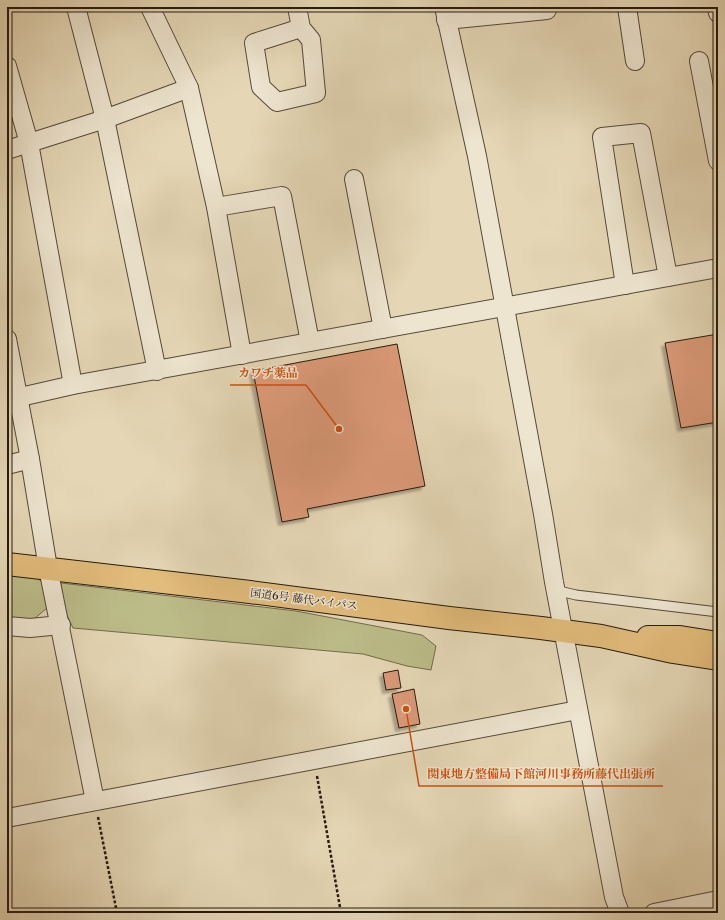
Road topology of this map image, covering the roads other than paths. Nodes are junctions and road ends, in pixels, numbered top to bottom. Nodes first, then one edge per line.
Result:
1 (76, 7) edge
2 (150, 7) edge
3 (297, 7) edge
4 (627, 7) edge
5 (717, 7) edge
6 (547, 10) dead end
7 (718, 13) edge
8 (445, 14) edge
9 (301, 28) dead end
10 (635, 61) dead end
11 (699, 61) dead end
12 (7, 66) edge
13 (189, 88) junction
14 (105, 119) junction
15 (29, 143) junction
16 (7, 150) edge
17 (718, 161) edge
18 (354, 179) dead end
19 (216, 207) junction
20 (718, 268) edge
21 (668, 277) junction
22 (625, 285) junction
23 (504, 307) junction
24 (383, 329) junction
25 (7, 339) edge
26 (310, 342) junction
27 (242, 355) junction
28 (157, 371) junction
29 (73, 385) junction
30 (13, 399) edge
31 (30, 460) junction
32 (7, 465) edge
33 (7, 564) edge
34 (48, 568) junction
35 (555, 590) junction
36 (718, 612) edge
37 (61, 625) junction
38 (7, 626) edge
39 (564, 631) junction
40 (601, 636) junction
41 (718, 642) edge
42 (718, 658) edge
43 (578, 710) junction
44 (95, 801) junction
45 (7, 818) edge
46 (718, 900) edge
47 (620, 913) edge
48 (654, 913) edge

1 - 14 street
2 - 13 street
3 - 9 street
4 - 10 street
5 - 7 street
6 - 8 street
8 - 23 street
11 - 17 street
12 - 15 street
13 - 14 street
13 - 19 street
14 - 15 street
14 - 28 street
15 - 16 street
15 - 29 street
18 - 24 street
19 - 26 street
19 - 27 street
20 - 21 street
21 - 22 street
21 - 22 street
22 - 23 street
23 - 24 street
23 - 35 street
24 - 26 street
25 - 30 street
26 - 27 street
27 - 28 street
28 - 29 street
29 - 30 street
30 - 31 street
31 - 32 street
31 - 34 street
33 - 34 highway, 国道6号 藤代バイパス
34 - 37 street
34 - 39 highway, 国道6号 藤代バイパス
35 - 36 lane
35 - 39 street
37 - 38 street
37 - 44 street
39 - 40 highway, 国道6号 藤代バイパス
39 - 43 street
40 - 41 highway, 国道6号 藤代バイパス
40 - 42 highway, 国道6号 藤代バイパス
43 - 44 street
43 - 47 street
44 - 45 street
46 - 48 street

